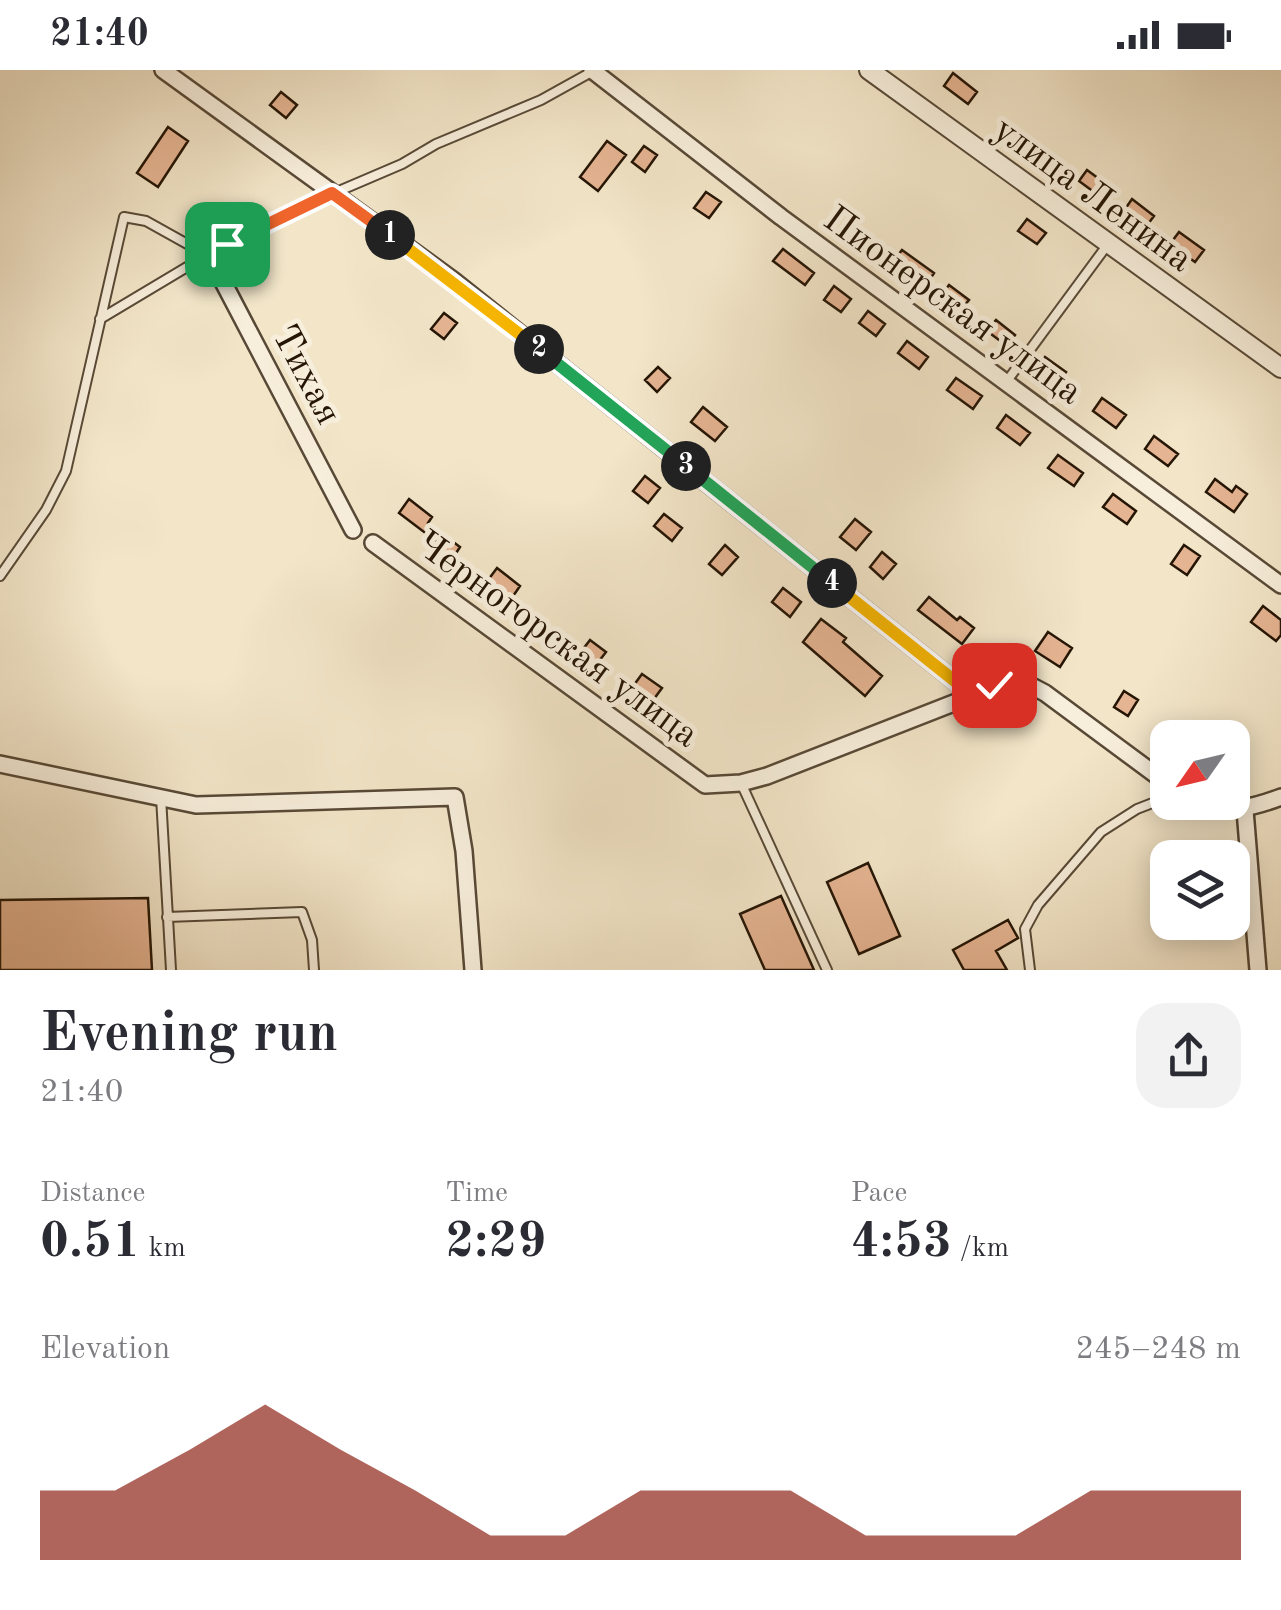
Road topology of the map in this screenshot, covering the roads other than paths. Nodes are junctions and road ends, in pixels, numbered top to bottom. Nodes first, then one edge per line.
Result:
1 (163, 70) edge
2 (594, 70) edge
3 (869, 70) edge
4 (332, 193) junction
5 (227, 244) junction
6 (1108, 244) junction
7 (207, 254) junction
8 (100, 319) junction
9 (1281, 368) edge
10 (1006, 382) junction
11 (354, 530) dead end
12 (373, 543) dead end
13 (0, 576) edge
14 (1281, 585) edge
15 (971, 694) junction
16 (0, 764) edge
17 (1150, 771) edge
18 (741, 783) junction
19 (161, 797) junction
20 (1281, 797) edge
21 (1150, 803) edge
22 (1250, 809) edge
23 (1247, 820) edge
24 (167, 917) junction
25 (171, 970) edge
26 (314, 970) edge
27 (474, 970) edge
28 (827, 970) edge
29 (1030, 970) edge
30 (1258, 970) edge

1 - 4 street
2 - 4 lane
2 - 10 street, Пионерская улица
3 - 6 street, улица Ленина
4 - 5 lane
4 - 15 street
5 - 7 lane
5 - 11 street, Тихая
6 - 9 street, улица Ленина
6 - 10 lane
7 - 8 lane
7 - 8 lane
8 - 13 lane
10 - 14 street, Пионерская улица
12 - 18 street, Черногорская улица
15 - 17 street
15 - 18 street
16 - 19 street
18 - 28 lane
19 - 24 lane
19 - 27 street
20 - 22 street
21 - 29 lane
23 - 30 street
24 - 25 lane
24 - 26 lane

